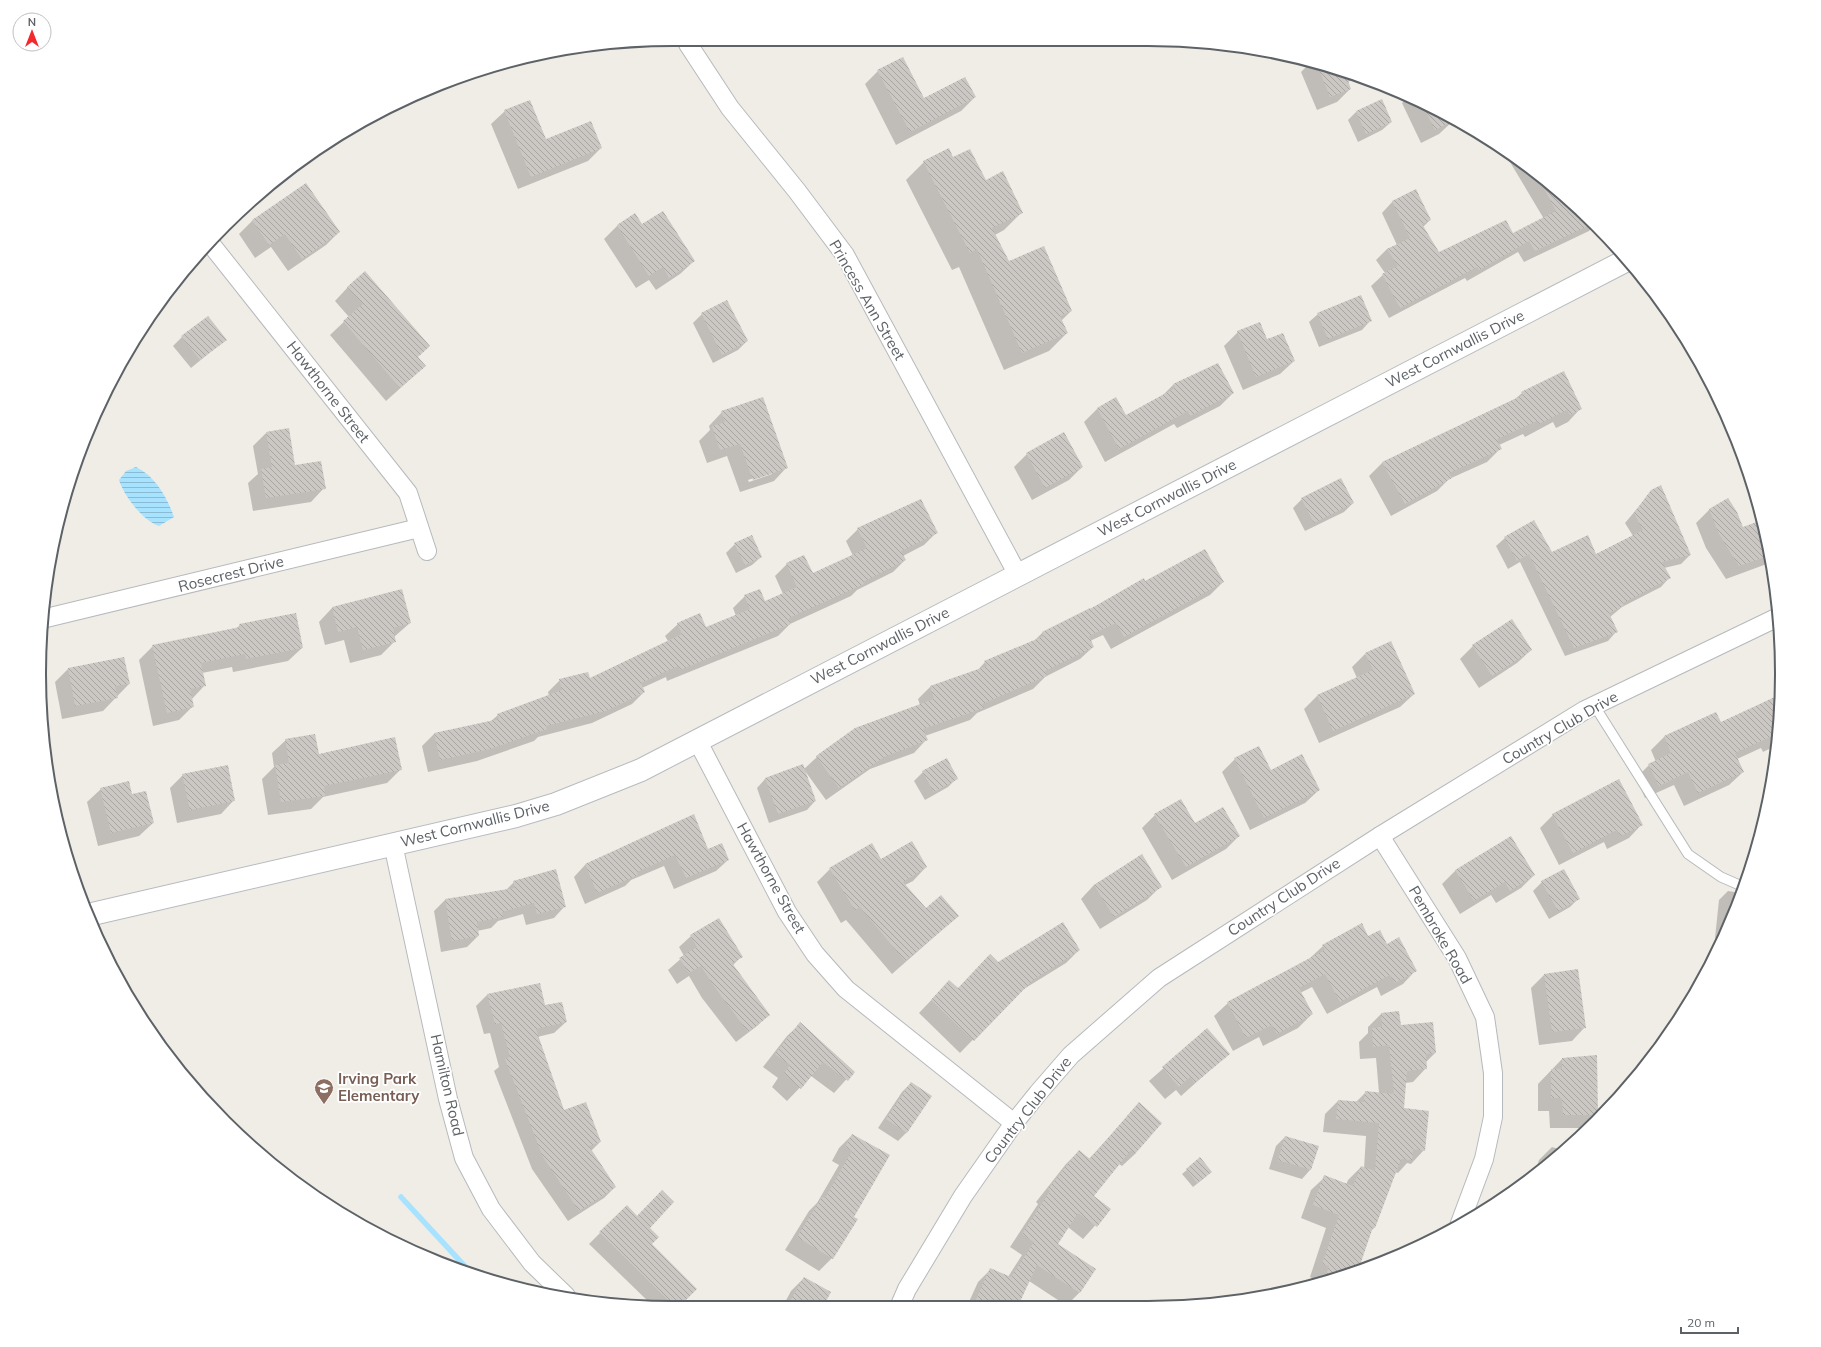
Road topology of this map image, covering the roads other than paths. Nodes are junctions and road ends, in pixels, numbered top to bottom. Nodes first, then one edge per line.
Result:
1 (689, 46) edge
2 (214, 248) edge
3 (1621, 263) edge
4 (419, 528) junction
5 (427, 552) dead end
6 (1018, 575) junction
7 (48, 617) edge
8 (1773, 620) edge
9 (1594, 705) junction
10 (697, 740) junction
11 (1380, 836) junction
12 (393, 844) junction
13 (1739, 884) edge
14 (94, 914) edge
15 (1014, 1123) junction
16 (1462, 1217) edge
17 (560, 1291) edge
18 (902, 1301) edge

1 - 6 street, Princess Ann Street
2 - 4 street, Hawthorne Street
3 - 6 street, West Cornwallis Drive
4 - 5 street, Hawthorne Street
4 - 7 street, Rosecrest Drive
6 - 10 street, West Cornwallis Drive
8 - 9 street, Country Club Drive
9 - 11 street, Country Club Drive
9 - 13 lane
10 - 12 street, West Cornwallis Drive
10 - 15 street, Hawthorne Street
11 - 15 street, Country Club Drive
11 - 16 street, Pembroke Road
12 - 14 street, West Cornwallis Drive
12 - 17 street, Hamilton Road
15 - 18 street, Country Club Drive

